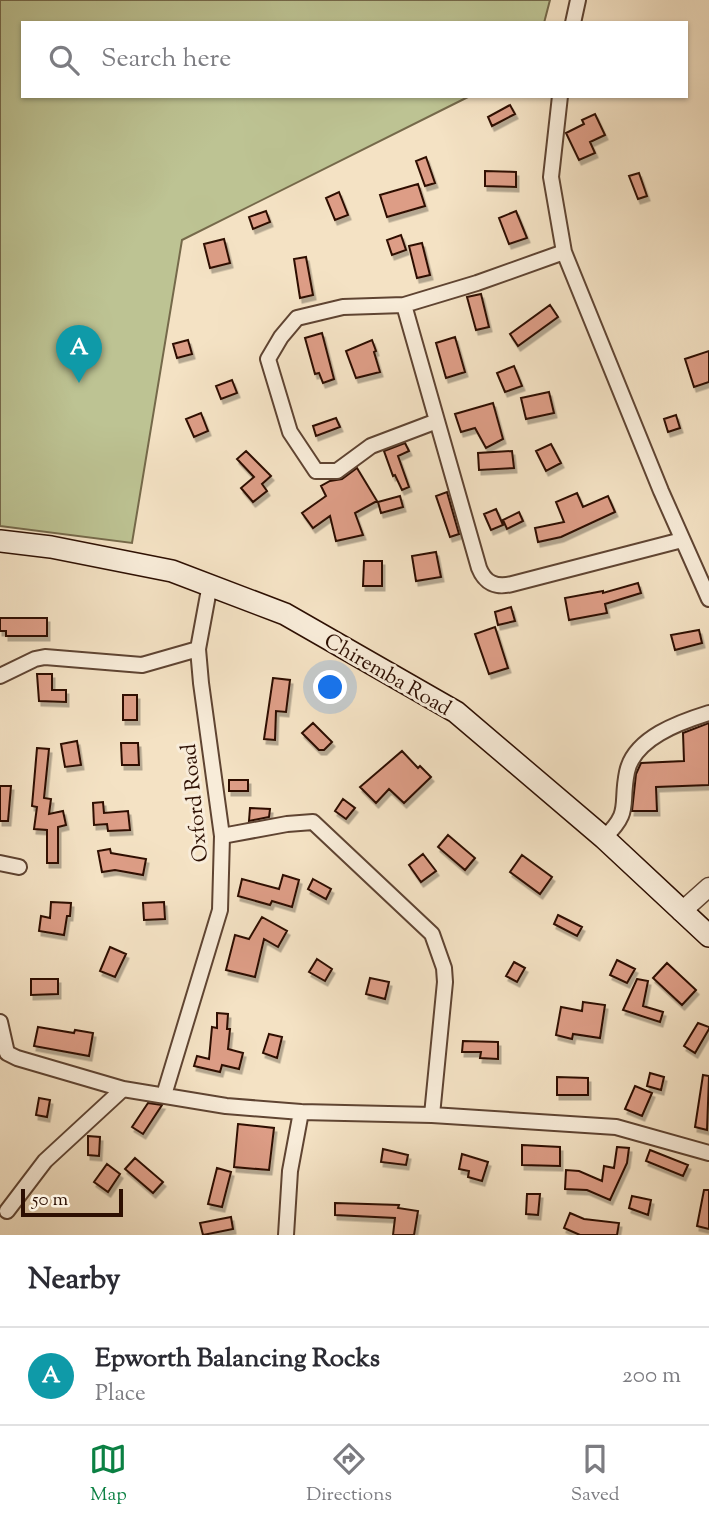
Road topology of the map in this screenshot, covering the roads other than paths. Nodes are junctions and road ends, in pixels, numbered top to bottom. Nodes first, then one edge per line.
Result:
1 (578, 0) edge
2 (573, 21) edge
3 (560, 98) edge
4 (564, 252) junction
5 (404, 305) junction
6 (437, 421) junction
7 (682, 540) junction
8 (0, 541) edge
9 (210, 584) junction
10 (709, 599) edge
11 (198, 649) junction
12 (0, 676) edge
13 (709, 713) edge
14 (222, 836) junction
15 (604, 838) junction
16 (0, 863) edge
17 (19, 867) dead end
18 (709, 887) edge
19 (681, 912) junction
20 (709, 936) edge
21 (0, 1022) edge
22 (123, 1089) junction
23 (164, 1095) junction
24 (301, 1112) junction
25 (432, 1115) junction
26 (709, 1153) edge
27 (7, 1211) dead end
28 (286, 1235) edge

1 - 2 street
3 - 4 street
4 - 5 street
4 - 7 street
5 - 6 street
5 - 6 street
6 - 7 street
7 - 10 street
8 - 9 main road, Chiremba Road
9 - 11 street, Oxford Road
9 - 15 main road, Chiremba Road
11 - 12 street
11 - 14 street, Oxford Road
13 - 15 street
14 - 23 street, Oxford Road
14 - 25 street
15 - 19 main road, Chiremba Road
16 - 17 street
18 - 19 street
19 - 20 main road, Chiremba Road
21 - 22 street
22 - 23 street
22 - 27 street
23 - 24 street
24 - 25 street
24 - 28 street
25 - 26 street

